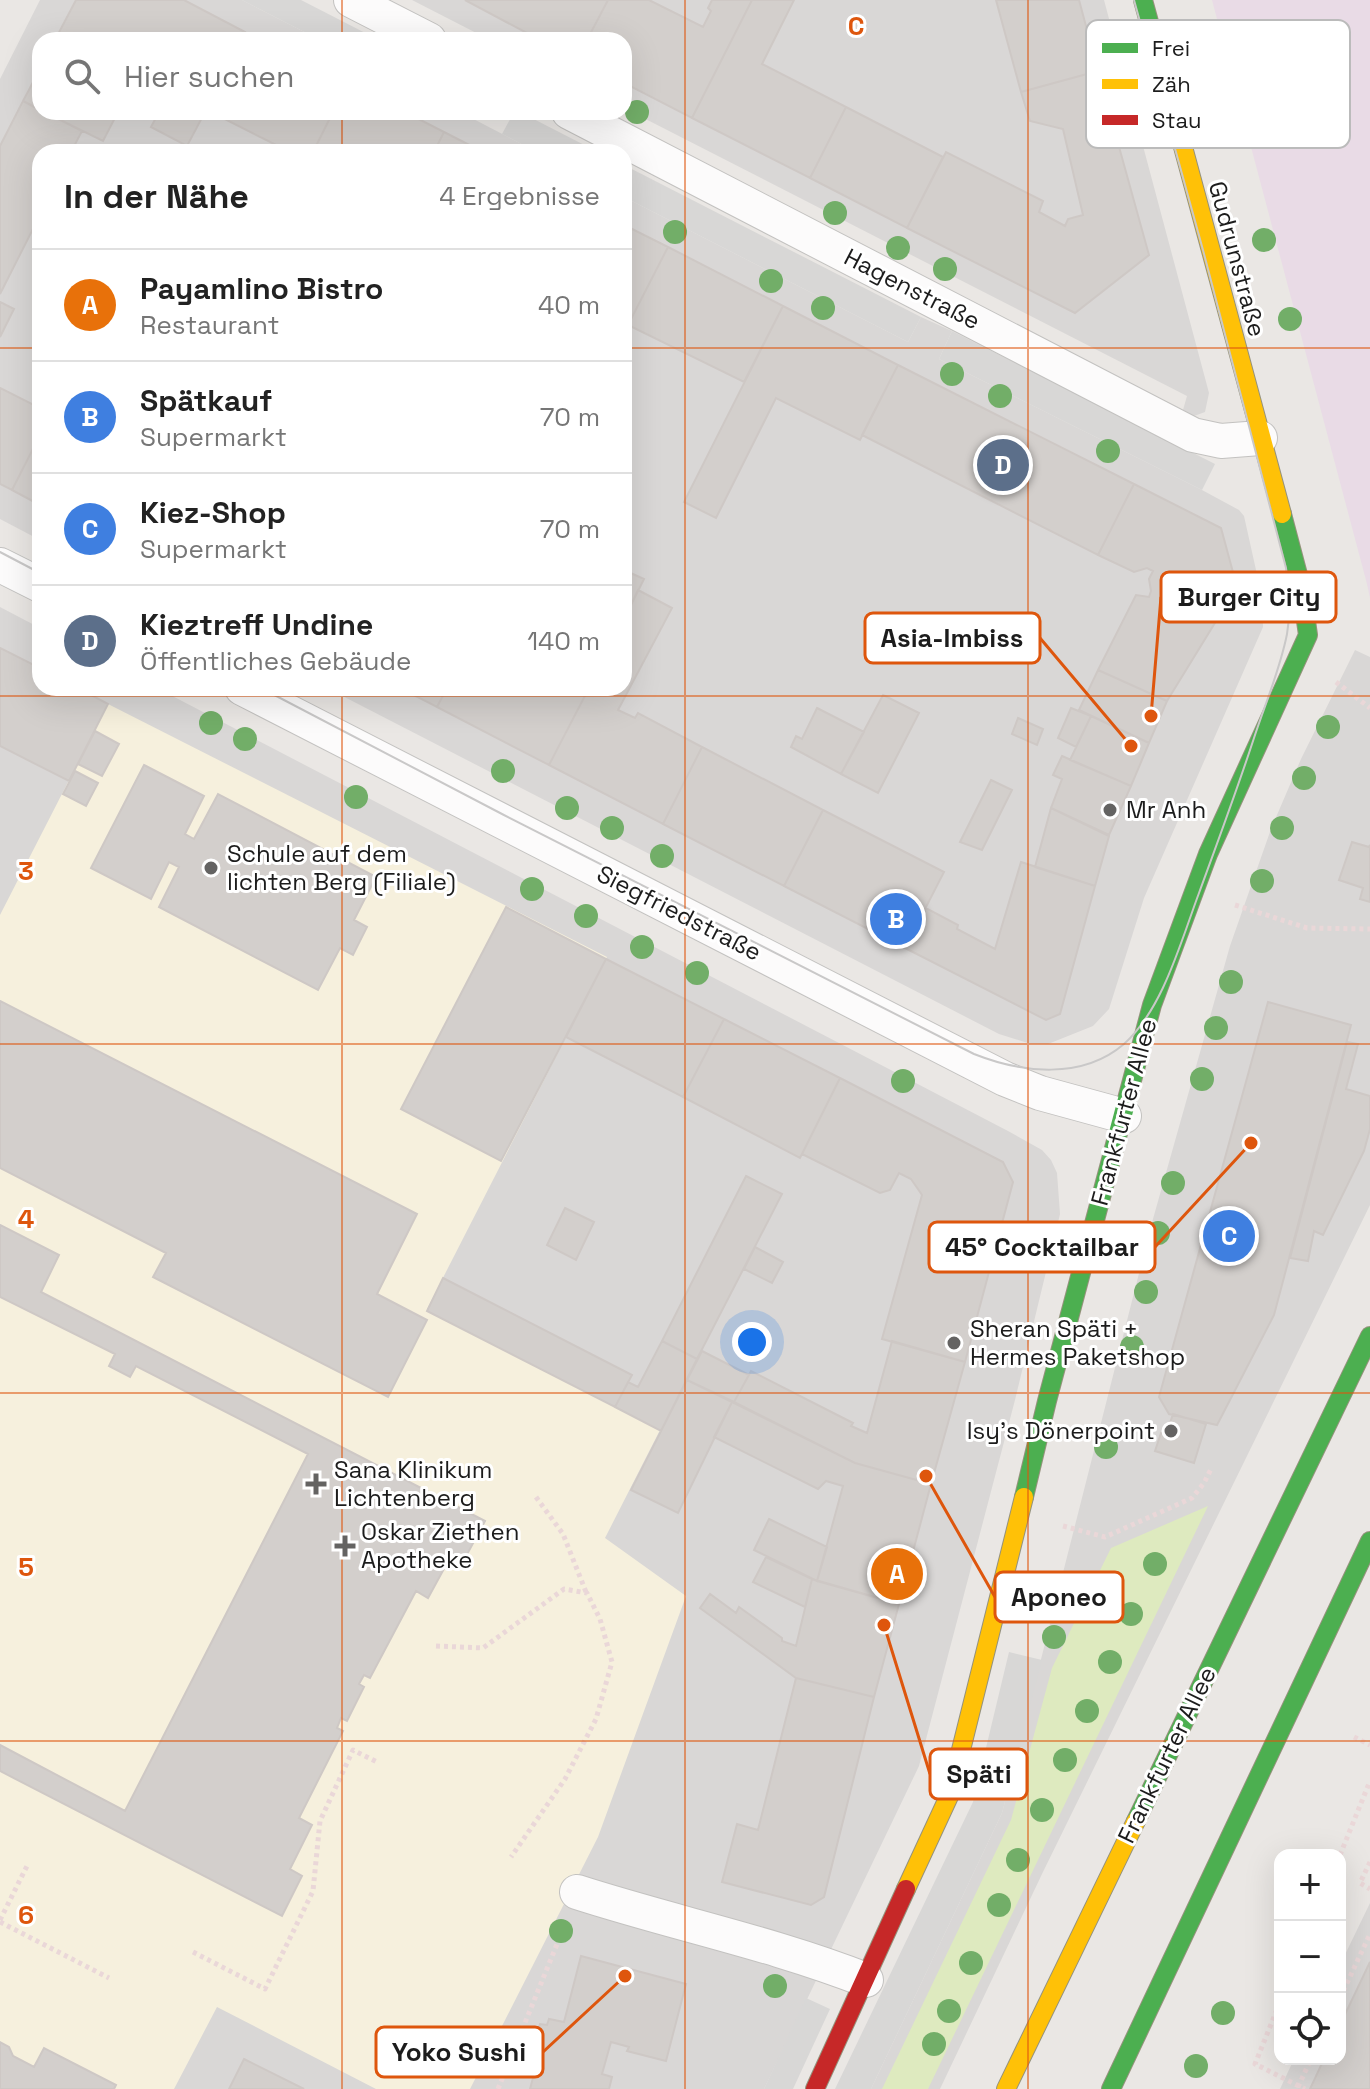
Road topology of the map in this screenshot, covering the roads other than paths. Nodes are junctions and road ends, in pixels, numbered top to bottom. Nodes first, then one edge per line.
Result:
1 (351, 0) edge
2 (1143, 0) edge
3 (1148, 20) edge
4 (413, 32) edge
5 (584, 120) edge
6 (631, 144) edge
7 (632, 145) edge
8 (1183, 148) edge
9 (1260, 438) junction
10 (0, 565) edge
11 (32, 581) edge
12 (258, 696) edge
13 (1124, 1116) junction
14 (1370, 1336) edge
15 (1370, 1541) edge
16 (577, 1892) road end
17 (866, 1980) junction
18 (815, 2089) edge
19 (1006, 2089) edge
20 (1111, 2089) edge

1 - 4 street
2 - 3 street, Gudrunstraße
5 - 6 street, Hagenstraße
7 - 9 street, Hagenstraße
8 - 9 street, Gudrunstraße
9 - 13 street, Frankfurter Allee
10 - 11 street
12 - 13 street, Siegfriedstraße
13 - 17 street, Frankfurter Allee
14 - 19 street, Frankfurter Allee
15 - 20 street
16 - 17 street
17 - 18 street, Frankfurter Allee

